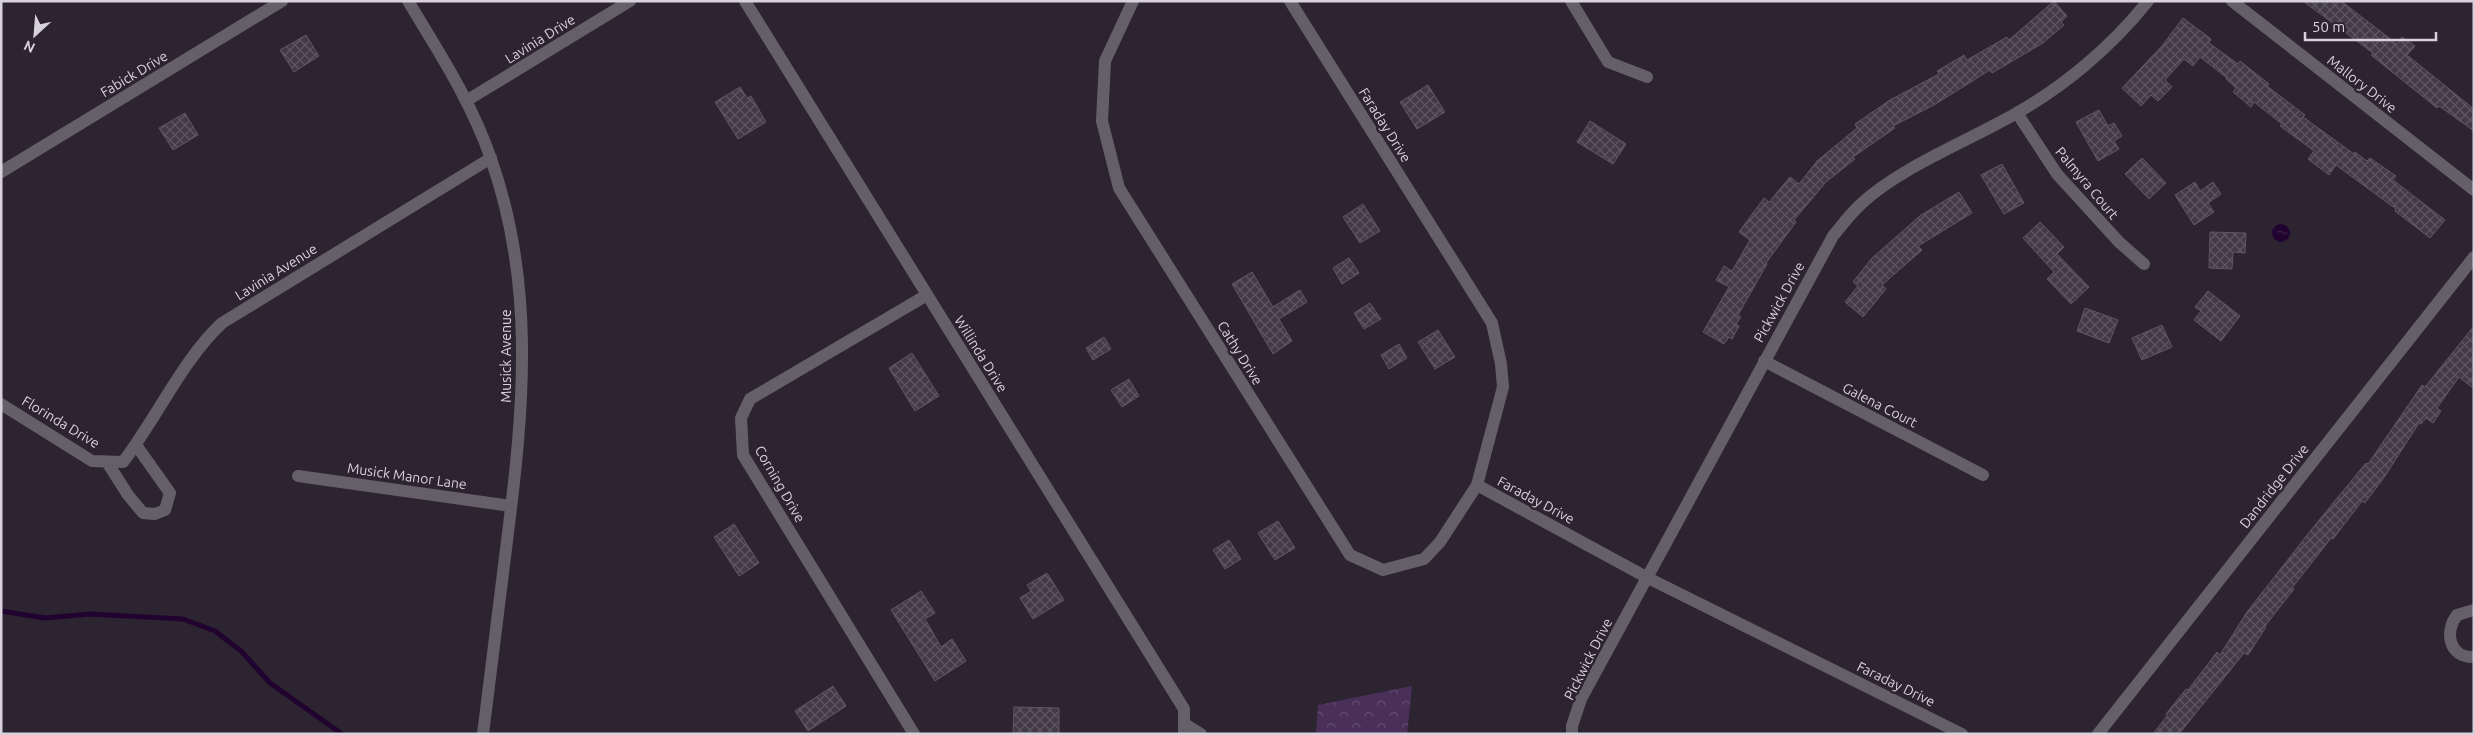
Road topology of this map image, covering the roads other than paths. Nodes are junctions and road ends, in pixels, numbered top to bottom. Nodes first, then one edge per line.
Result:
1 (282, 1) edge
2 (408, 1) edge
3 (630, 1) edge
4 (744, 1) edge
5 (1133, 1) edge
6 (1290, 1) edge
7 (1571, 1) edge
8 (2148, 1) edge
9 (2232, 1) edge
10 (1647, 76) dead end
11 (466, 101) junction
12 (2017, 113) junction
13 (491, 158) junction
14 (1, 172) edge
15 (2474, 190) edge
16 (2474, 257) edge
17 (2144, 264) dead end
18 (927, 295) junction
19 (1764, 361) junction
20 (1, 404) edge
21 (136, 445) junction
22 (107, 462) junction
23 (123, 462) joint
24 (1983, 475) dead end
25 (298, 476) dead end
26 (1476, 485) junction
27 (511, 506) junction
28 (1648, 578) junction
29 (2474, 610) edge
30 (2474, 658) edge
31 (1185, 729) edge
32 (907, 732) edge
33 (482, 734) edge
34 (1201, 734) edge
35 (1572, 734) edge
36 (1962, 734) edge
37 (2098, 734) edge

1 - 14 street, Fabick Drive
2 - 11 street, Musick Avenue
3 - 11 street, Lavinia Drive
4 - 18 street, Willinda Drive
5 - 26 street, Cathy Drive
6 - 26 street, Faraday Drive
7 - 10 street
8 - 12 street, Pickwick Drive
9 - 15 street, Mallory Drive
11 - 13 street, Musick Avenue
12 - 17 street, Palmyra Court
12 - 19 street, Pickwick Drive
13 - 21 street, Lavinia Avenue
13 - 27 street, Musick Avenue
16 - 37 street, Dandridge Drive
18 - 31 street, Willinda Drive
18 - 32 street, Corning Drive
19 - 24 street, Galena Court
19 - 28 street, Pickwick Drive
20 - 22 street, Florinda Drive
21 - 22 street, Florinda Drive
21 - 23 street, Lavinia Avenue
22 - 23 street, Florinda Drive
25 - 27 street, Musick Manor Lane
26 - 28 street, Faraday Drive
27 - 33 street, Musick Avenue
28 - 35 street, Pickwick Drive
28 - 36 street, Faraday Drive
29 - 30 street
31 - 34 street, Willinda Drive

